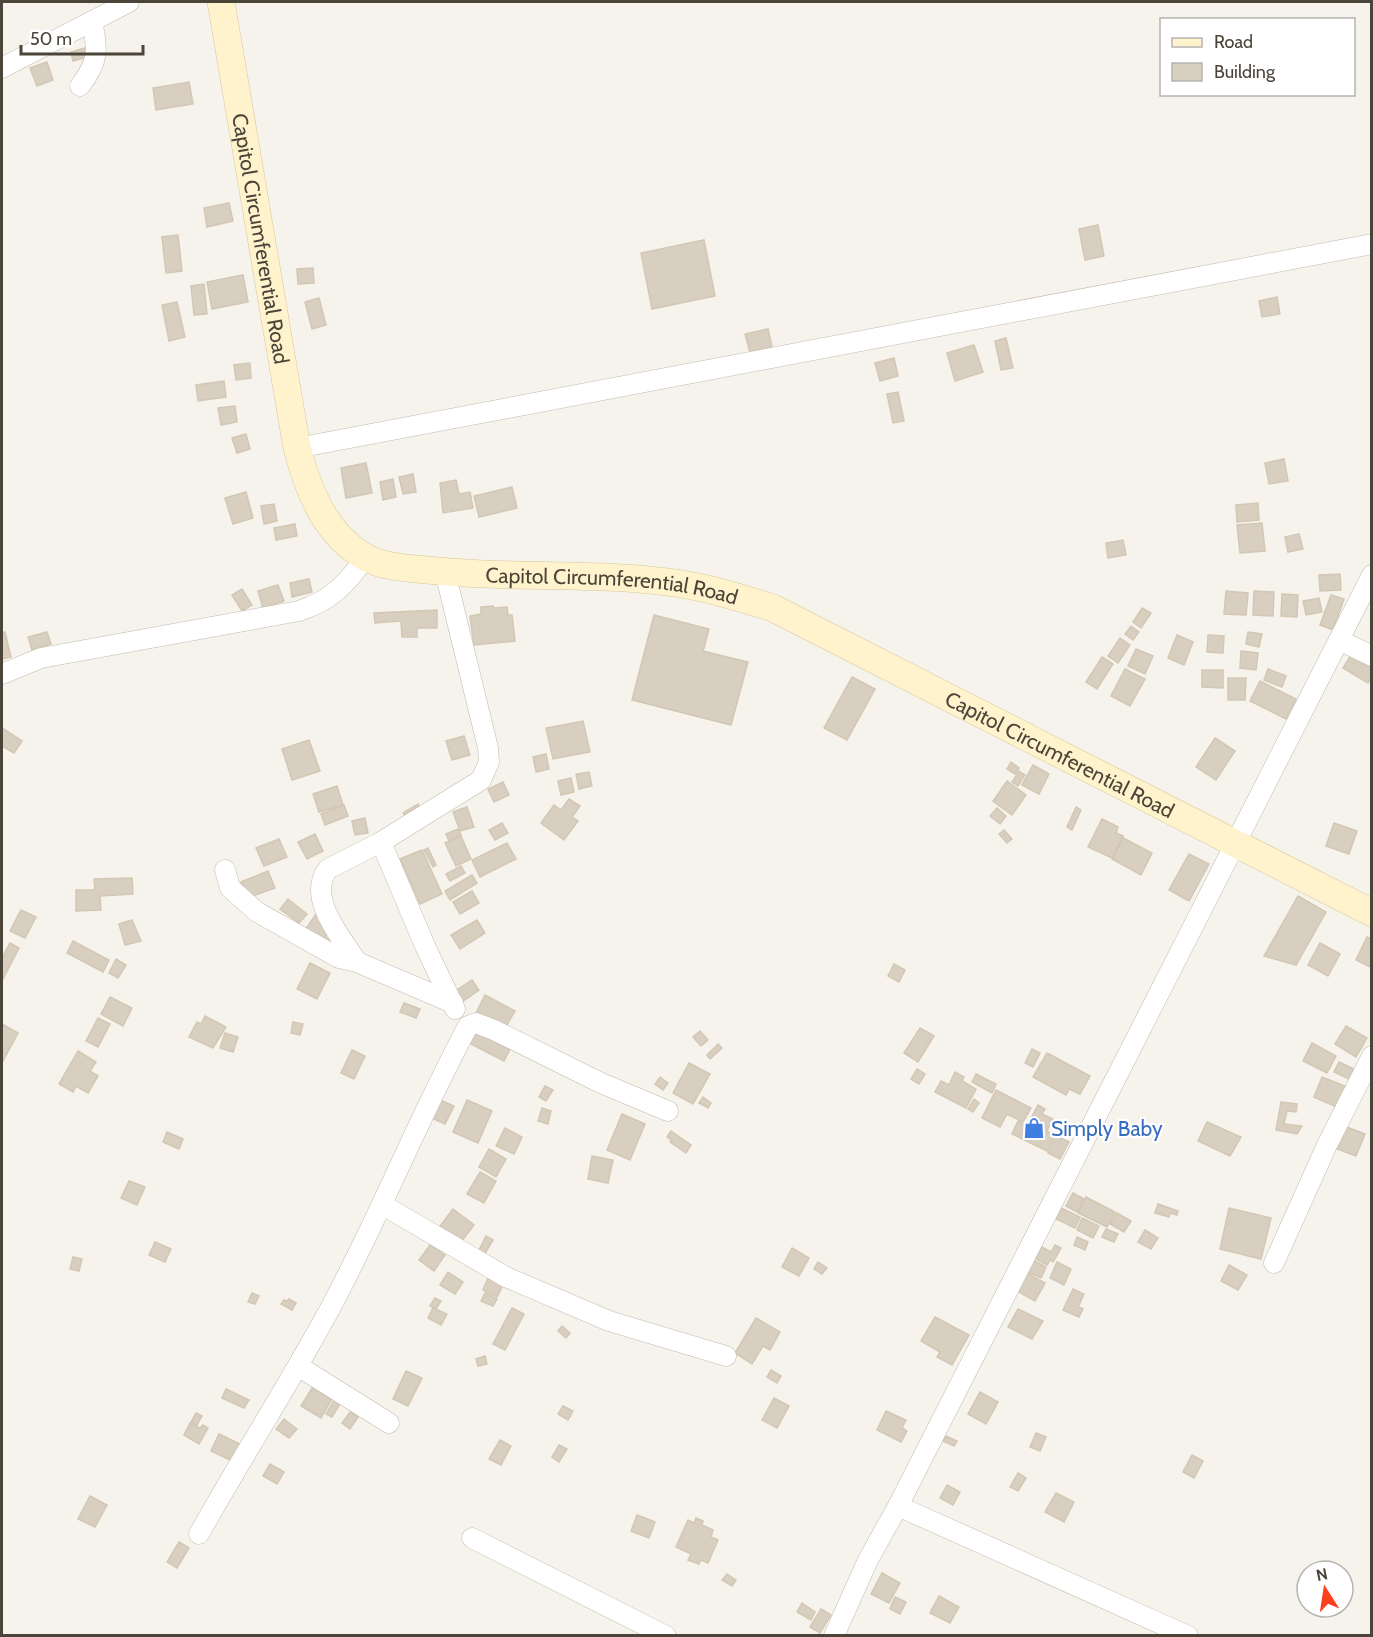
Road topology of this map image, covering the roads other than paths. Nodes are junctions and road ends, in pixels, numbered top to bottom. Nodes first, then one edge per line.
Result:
1 (129, 2) edge
2 (221, 2) edge
3 (92, 21) junction
4 (2, 68) edge
5 (80, 86) dead end
6 (1371, 244) edge
7 (297, 448) junction
8 (365, 558) junction
9 (445, 572) junction
10 (1371, 575) edge
11 (1339, 640) junction
12 (1371, 656) edge
13 (2, 674) edge
14 (381, 842) junction
15 (1235, 845) junction
16 (225, 870) dead end
17 (1371, 913) edge
18 (357, 962) junction
19 (453, 1003) junction
20 (464, 1034) junction
21 (1371, 1056) edge
22 (668, 1111) dead end
23 (383, 1205) junction
24 (1274, 1263) dead end
25 (726, 1356) dead end
26 (298, 1366) junction
27 (389, 1423) dead end
28 (898, 1506) junction
29 (199, 1534) dead end
30 (472, 1538) dead end
31 (666, 1635) edge
32 (834, 1635) edge
33 (1188, 1635) edge

1 - 3 street
2 - 7 main road, Capitol Circumferential Road
3 - 4 street
3 - 5 street
6 - 7 street
7 - 8 main road, Capitol Circumferential Road
8 - 9 main road, Capitol Circumferential Road
8 - 13 street
9 - 14 street
9 - 15 main road, Capitol Circumferential Road
10 - 11 street
11 - 12 street
11 - 15 street
14 - 18 street
14 - 19 street
15 - 17 main road, Capitol Circumferential Road
15 - 28 street
16 - 18 street
18 - 19 street
19 - 20 street
20 - 22 street
20 - 23 street
21 - 24 street
23 - 25 street
23 - 26 street
26 - 27 street
26 - 29 street
28 - 32 street
28 - 33 street
30 - 31 street

